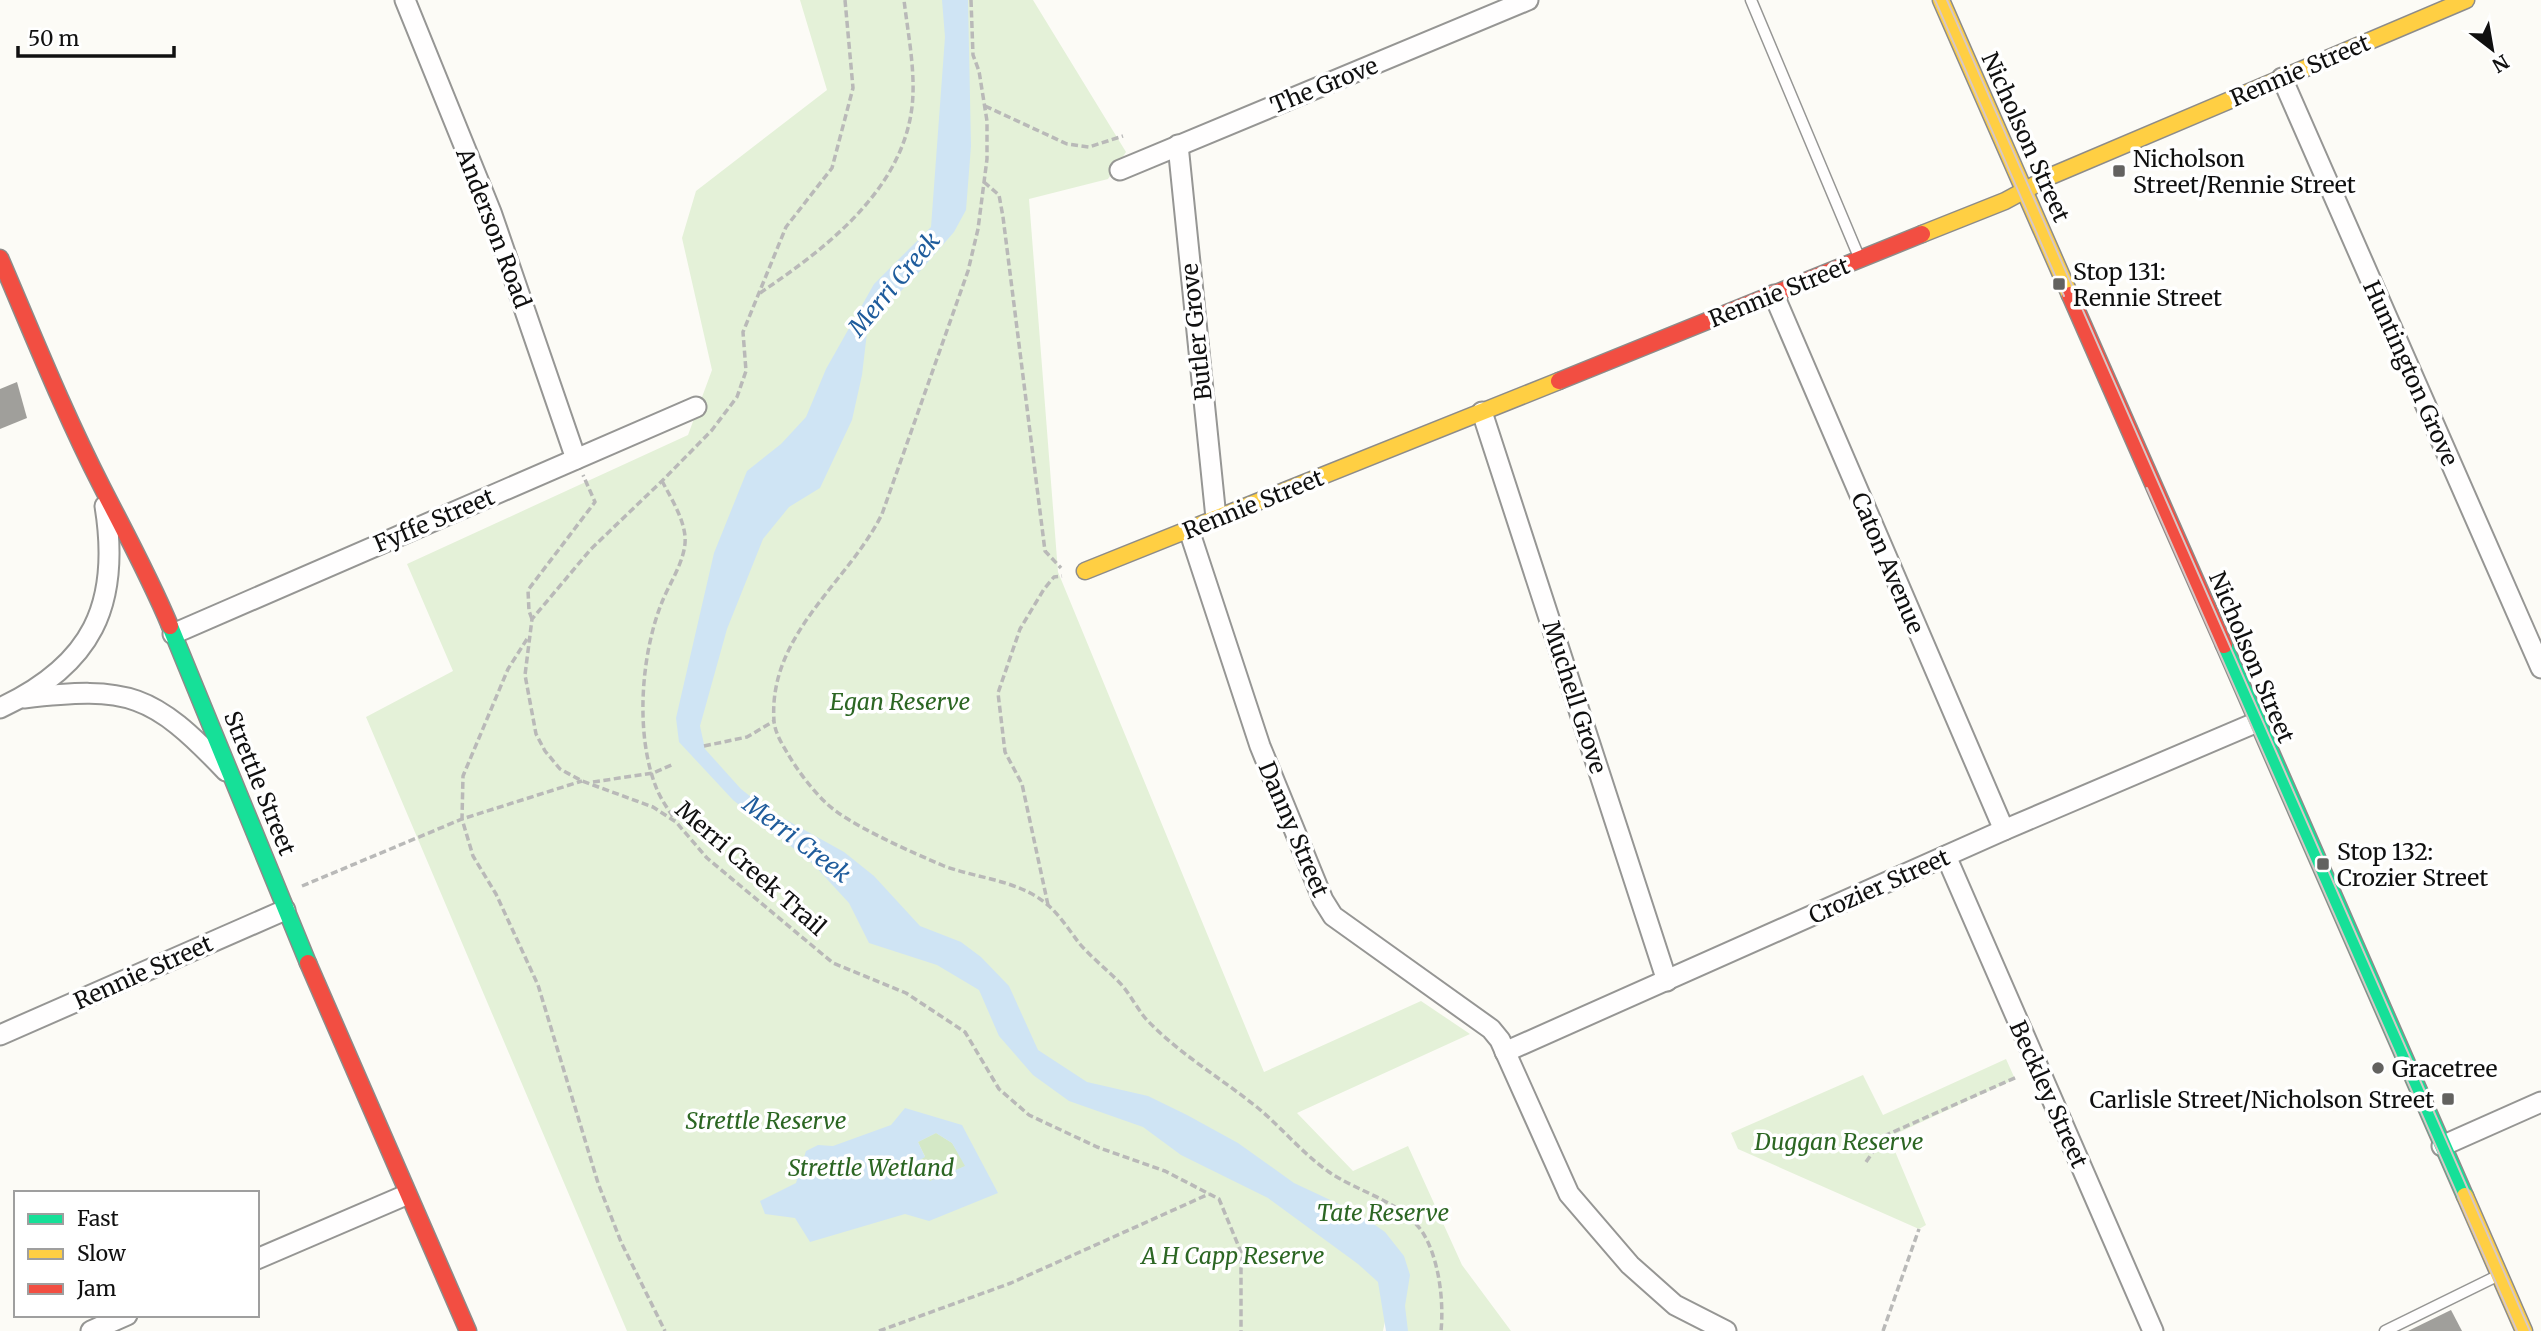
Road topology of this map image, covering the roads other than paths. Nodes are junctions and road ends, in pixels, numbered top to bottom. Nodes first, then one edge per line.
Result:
1 (405, 0) edge
2 (1528, 0) edge
3 (1751, 0) edge
4 (1941, 0) edge
5 (2466, 0) edge
6 (2282, 78) junction
7 (1178, 145) junction
8 (1120, 170) dead end
9 (2025, 191) junction
10 (0, 258) edge
11 (1860, 260) junction
12 (1774, 295) junction
13 (696, 407) dead end
14 (1482, 412) junction
15 (576, 459) junction
16 (102, 487) junction
17 (1216, 518) junction
18 (1189, 530) junction
19 (1085, 571) dead end
20 (173, 634) junction
21 (2541, 668) edge
22 (19, 699) junction
23 (0, 708) edge
24 (2255, 723) junction
25 (234, 779) junction
26 (2004, 830) junction
27 (1946, 856) junction
28 (283, 902) junction
29 (1667, 981) junction
30 (0, 1035) edge
31 (1505, 1052) junction
32 (2541, 1102) edge
33 (2442, 1146) junction
34 (407, 1195) junction
35 (259, 1258) edge
36 (2499, 1275) junction
37 (122, 1317) edge
38 (91, 1331) edge
39 (468, 1331) edge
40 (1726, 1331) edge
41 (2153, 1331) edge
42 (2385, 1331) edge
43 (2524, 1331) edge

1 - 15 street, Anderson Road
2 - 7 street, The Grove
3 - 11 lane
4 - 9 street, Nicholson Street
5 - 6 street, Rennie Street
6 - 9 street, Rennie Street
6 - 21 street, Huntington Grove
7 - 8 street, The Grove
7 - 17 street, Butler Grove
9 - 11 street, Rennie Street
9 - 24 street, Nicholson Street
10 - 16 street, Strettle Street
11 - 12 street, Rennie Street
12 - 14 street, Rennie Street
12 - 26 street, Caton Avenue
13 - 15 street, Fyffe Street
14 - 17 street, Rennie Street
14 - 29 street, Muchell Grove
15 - 20 street, Fyffe Street
16 - 20 street, Strettle Street
16 - 22 street
17 - 18 street, Rennie Street
18 - 19 street, Rennie Street
18 - 31 street, Danny Street
20 - 25 street, Strettle Street
22 - 23 street
22 - 25 street
24 - 26 street, Crozier Street
24 - 33 street, Nicholson Street
25 - 28 street, Strettle Street
26 - 27 street, Crozier Street
27 - 29 street, Crozier Street
27 - 41 street, Beckley Street
28 - 30 street, Rennie Street
28 - 34 street, Strettle Street
29 - 31 street, Crozier Street
31 - 40 street, Danny Street
32 - 33 street
33 - 36 street, Nicholson Street
34 - 35 street
34 - 39 street, Strettle Street
36 - 42 lane
36 - 43 street, Nicholson Street
37 - 38 street

